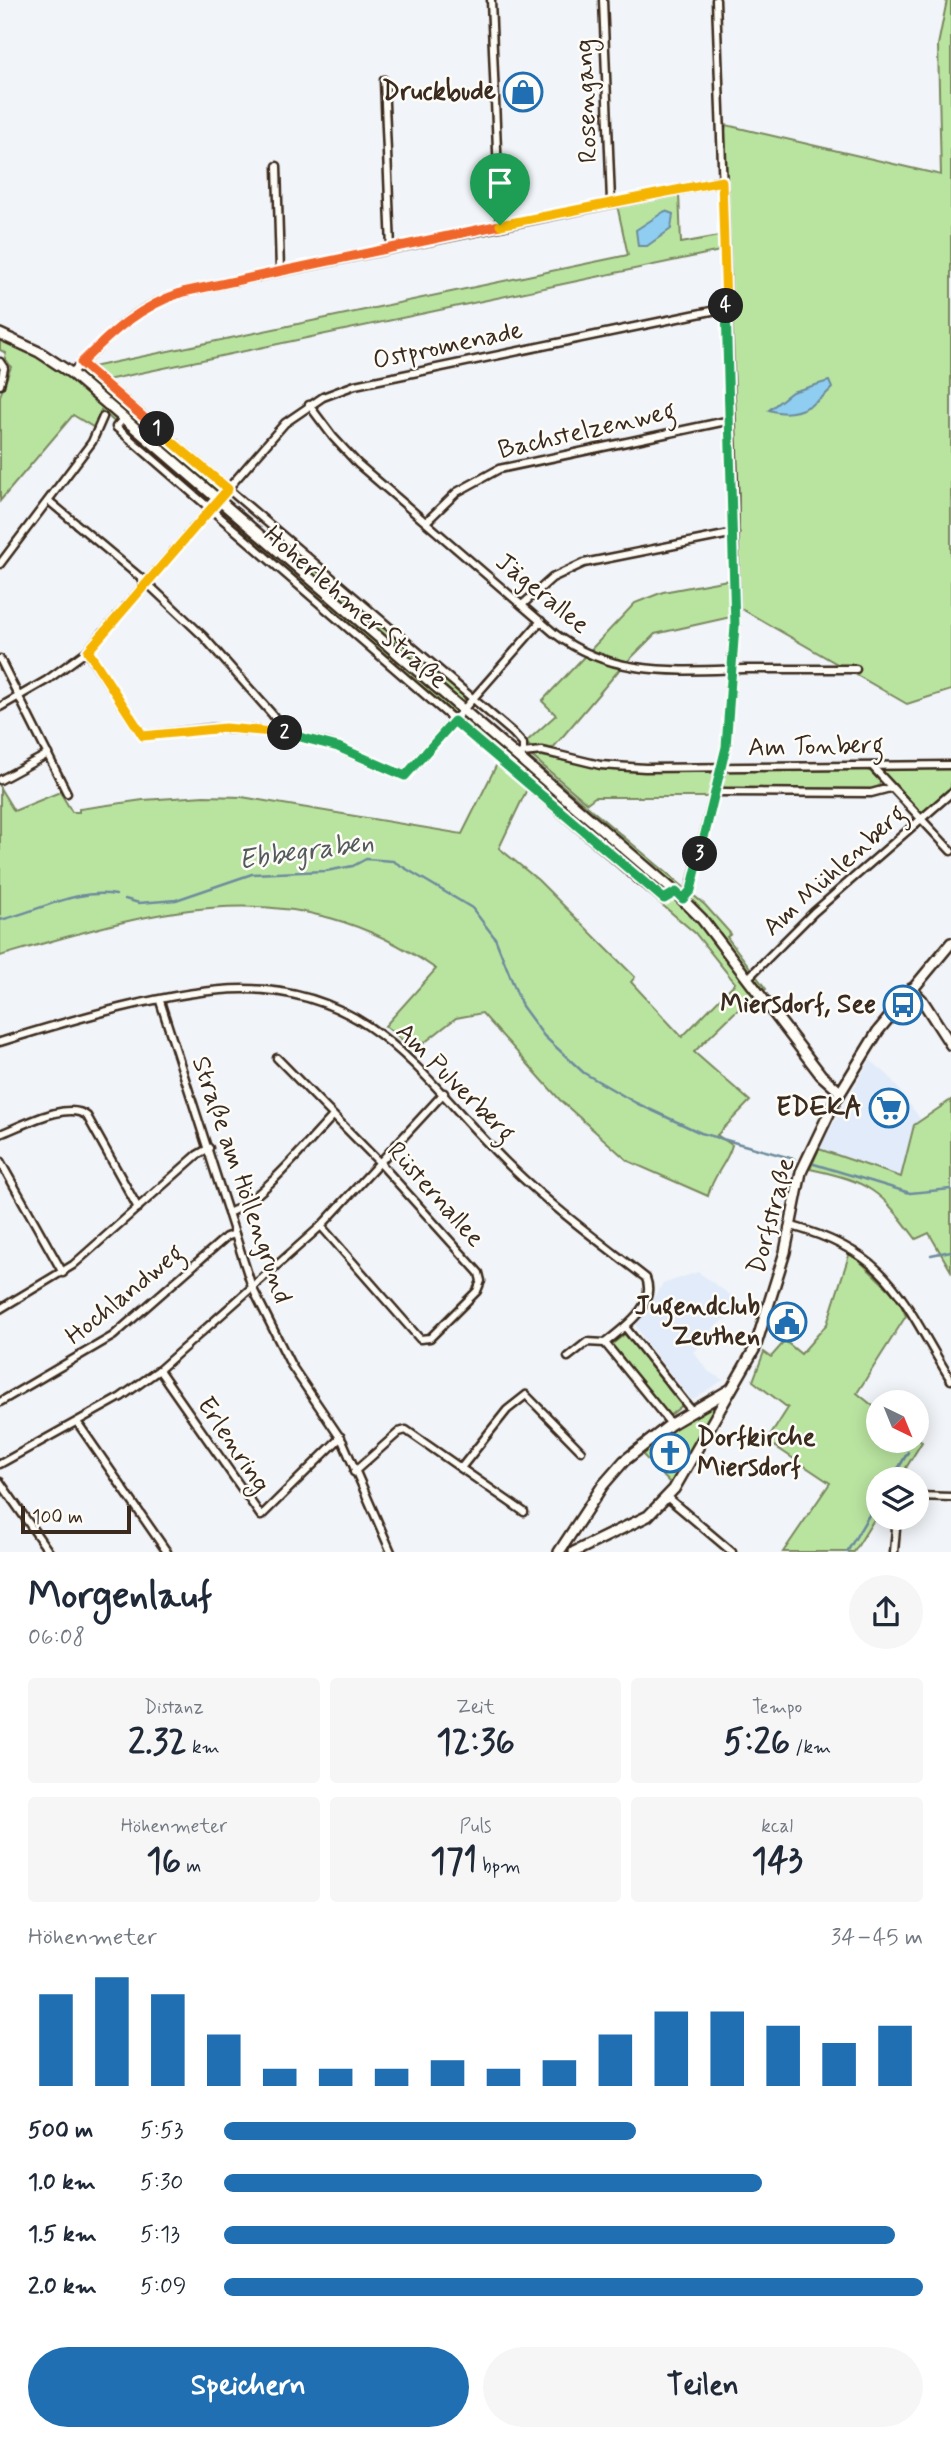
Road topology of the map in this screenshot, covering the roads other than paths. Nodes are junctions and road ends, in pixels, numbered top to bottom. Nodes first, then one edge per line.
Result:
1 (491, 0) edge
2 (603, 0) edge
3 (716, 0) edge
4 (384, 80) dead end
5 (277, 166) dead end
6 (722, 181) junction
7 (611, 201) junction
8 (500, 225) junction
9 (391, 248) junction
10 (280, 271) junction
11 (726, 308) junction
12 (0, 334) edge
13 (0, 362) edge
14 (81, 363) junction
15 (68, 371) junction
16 (0, 385) edge
17 (309, 405) junction
18 (103, 417) dead end
19 (124, 418) junction
20 (730, 420) junction
21 (228, 489) junction
22 (219, 500) junction
23 (49, 501) junction
24 (209, 510) junction
25 (426, 522) junction
26 (735, 533) junction
27 (0, 564) edge
28 (148, 584) junction
29 (522, 605) junction
30 (541, 621) junction
31 (88, 651) junction
32 (0, 659) edge
33 (856, 669) dead end
34 (732, 670) junction
35 (20, 696) junction
36 (472, 699) junction
37 (0, 707) edge
38 (463, 710) junction
39 (454, 721) junction
40 (279, 732) junction
41 (48, 754) junction
42 (521, 754) junction
43 (951, 765) edge
44 (872, 766) junction
45 (722, 768) junction
46 (1, 780) edge
47 (890, 788) junction
48 (716, 792) junction
49 (67, 793) dead end
50 (951, 793) edge
51 (920, 820) junction
52 (951, 851) edge
53 (679, 896) junction
54 (951, 943) edge
55 (747, 979) junction
56 (911, 989) junction
57 (160, 1001) junction
58 (0, 1042) edge
59 (951, 1045) edge
60 (277, 1058) dead end
61 (840, 1092) junction
62 (444, 1093) junction
63 (333, 1116) junction
64 (0, 1134) edge
65 (209, 1148) junction
66 (0, 1161) edge
67 (379, 1162) junction
68 (138, 1208) junction
69 (229, 1213) junction
70 (321, 1226) junction
71 (792, 1226) junction
72 (235, 1234) junction
73 (63, 1273) junction
74 (252, 1287) junction
75 (0, 1309) edge
76 (625, 1327) junction
77 (606, 1343) junction
78 (568, 1357) dead end
79 (159, 1370) junction
80 (951, 1380) edge
81 (731, 1390) junction
82 (0, 1402) edge
83 (692, 1411) junction
84 (77, 1422) junction
85 (671, 1424) junction
86 (341, 1437) junction
87 (581, 1451) dead end
88 (0, 1465) edge
89 (461, 1468) junction
90 (354, 1472) junction
91 (0, 1482) edge
92 (929, 1496) edge
93 (951, 1497) edge
94 (668, 1498) junction
95 (524, 1513) dead end
96 (896, 1530) edge
97 (49, 1552) edge
98 (167, 1552) edge
99 (391, 1552) edge
100 (559, 1552) edge
101 (574, 1552) edge
102 (732, 1552) edge
103 (894, 1552) edge

1 - 8 street
2 - 7 street, Rosengang
3 - 6 street
4 - 9 street
5 - 10 street
6 - 7 street
6 - 11 street
7 - 8 street
8 - 9 street
9 - 10 street
10 - 14 street
11 - 17 street, Ostpromenade
11 - 20 street
12 - 15 street, Hoherlehmer Straße
13 - 16 street
14 - 15 street
14 - 21 street, Hoherlehmer Straße
15 - 19 street, Hoherlehmer Straße
17 - 21 street, Ostpromenade
17 - 25 street, Jägerallee
18 - 23 street
19 - 22 street, Hoherlehmer Straße
19 - 24 street, Hoherlehmer Straße
20 - 25 street, Bachstelzenweg
20 - 26 street
21 - 22 street, Ostpromenade
21 - 36 street, Hoherlehmer Straße
22 - 24 street, Ostpromenade
22 - 38 street, Hoherlehmer Straße
23 - 27 street
23 - 28 street
24 - 28 street, Ostpromenade
24 - 39 street, Hoherlehmer Straße
25 - 29 street, Jägerallee
26 - 29 street
26 - 34 street
28 - 31 street, Ostpromenade
28 - 40 street
29 - 30 street, Jägerallee
30 - 34 street, Jägerallee
30 - 36 street
31 - 35 street, Ostpromenade
31 - 40 street
32 - 35 street
33 - 34 street, Jägerallee
34 - 45 street
35 - 37 street, Ostpromenade
35 - 41 street
36 - 38 street
36 - 42 street, Hoherlehmer Straße
38 - 39 street
38 - 42 street, Hoherlehmer Straße
39 - 40 street
39 - 53 street, Hoherlehmer Straße
41 - 46 street
41 - 49 street
42 - 45 street, Am Tonberg
42 - 53 street, Hoherlehmer Straße
43 - 44 street, Am Tonberg
44 - 45 street, Am Tonberg
44 - 47 street
45 - 48 street
47 - 48 street, Am Tonberg
47 - 51 street
48 - 53 street
50 - 51 street, Am Mühlenberg
51 - 52 street
51 - 55 street, Am Mühlenberg
53 - 55 street, Hoherlehmer Straße
54 - 56 street, Dorfstraße
55 - 61 street, Hoherlehmer Straße
56 - 59 street
56 - 61 street, Dorfstraße
57 - 58 street, Am Pulverberg
57 - 62 street, Am Pulverberg
57 - 65 street, Straße am Höllengrund
60 - 63 street, Rüsternallee
61 - 71 street, Dorfstraße
62 - 67 street
62 - 76 street, Am Pulverberg
63 - 67 street, Rüsternallee
63 - 69 street
64 - 68 street
65 - 68 street
65 - 69 street, Straße am Höllengrund
66 - 73 street
67 - 70 street
67 - 70 street, Rüsternallee
68 - 73 street
69 - 72 street, Straße am Höllengrund
70 - 74 street
71 - 80 street
71 - 81 street, Dorfstraße
72 - 74 street, Straße am Höllengrund
72 - 82 street, Hochlandweg
73 - 75 street
74 - 79 street
74 - 86 street, Straße am Höllengrund
76 - 77 street, Am Pulverberg
76 - 83 street
77 - 78 street, Am Pulverberg
77 - 85 street
79 - 84 street
79 - 86 street, Erlenring
81 - 83 street
81 - 94 street, Dorfstraße
83 - 85 street
84 - 88 street
84 - 98 street
85 - 100 street
86 - 90 street, Straße am Höllengrund
87 - 89 street
89 - 90 street
89 - 95 street
90 - 99 street, Straße am Höllengrund
91 - 97 street
92 - 93 street
94 - 101 street, Dorfstraße
94 - 102 street
96 - 103 street

